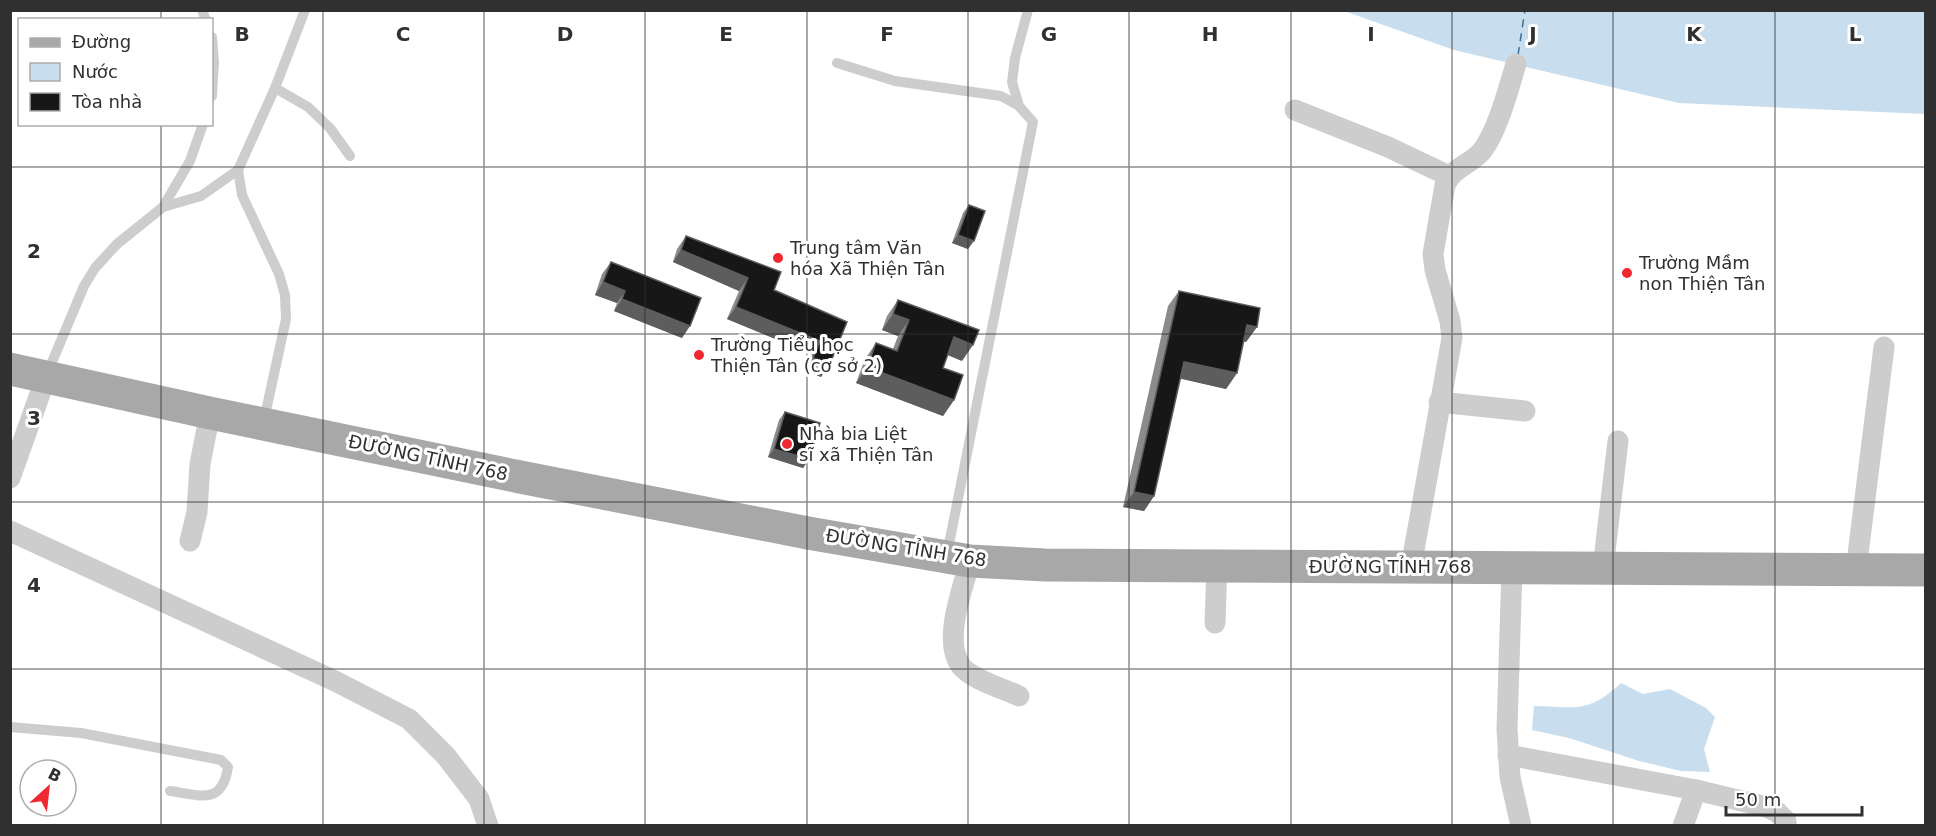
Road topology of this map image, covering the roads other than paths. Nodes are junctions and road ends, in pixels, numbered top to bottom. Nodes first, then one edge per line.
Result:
1 (305, 10) edge
2 (1028, 10) edge
3 (213, 50) edge
4 (837, 63) dead end
5 (1516, 64) dead end
6 (213, 79) edge
7 (275, 88) junction
8 (1019, 106) junction
9 (1294, 110) dead end
10 (202, 126) edge
11 (350, 156) dead end
12 (238, 170) junction
13 (1449, 176) junction
14 (163, 207) junction
15 (1884, 348) dead end
16 (10, 369) edge
17 (46, 377) junction
18 (1439, 402) junction
19 (1525, 411) dead end
20 (210, 413) junction
21 (264, 423) junction
22 (1618, 441) dead end
23 (10, 478) edge
24 (10, 531) edge
25 (190, 541) dead end
26 (958, 559) junction
27 (1217, 566) junction
28 (1411, 567) junction
29 (1512, 568) junction
30 (1603, 568) junction
31 (1856, 570) junction
32 (1926, 570) edge
33 (1215, 623) dead end
34 (1019, 696) dead end
35 (10, 727) edge
36 (1508, 755) junction
37 (1696, 790) junction
38 (170, 791) dead end
39 (488, 825) edge
40 (1521, 825) edge
41 (1683, 825) edge
42 (1786, 825) edge

1 - 7 lane
2 - 8 lane
3 - 6 lane
4 - 8 lane
5 - 13 street
7 - 11 lane
7 - 12 lane
8 - 26 lane
9 - 13 street
10 - 14 lane
12 - 14 lane
12 - 21 lane
13 - 18 street
14 - 17 lane
15 - 31 street
16 - 17 main road, ĐƯỜNG TỈNH 768
17 - 20 main road, ĐƯỜNG TỈNH 768
17 - 23 street
18 - 19 street
18 - 28 street
20 - 21 main road, ĐƯỜNG TỈNH 768
20 - 25 street
21 - 26 main road, ĐƯỜNG TỈNH 768
22 - 30 street
24 - 39 street
26 - 27 main road, ĐƯỜNG TỈNH 768
26 - 34 street
27 - 28 main road, ĐƯỜNG TỈNH 768
27 - 33 street
28 - 29 main road, ĐƯỜNG TỈNH 768
29 - 30 main road, ĐƯỜNG TỈNH 768
29 - 36 street
30 - 31 main road, ĐƯỜNG TỈNH 768
31 - 32 main road, ĐƯỜNG TỈNH 768
35 - 38 lane
36 - 37 street
36 - 40 street
37 - 41 street
37 - 42 street

